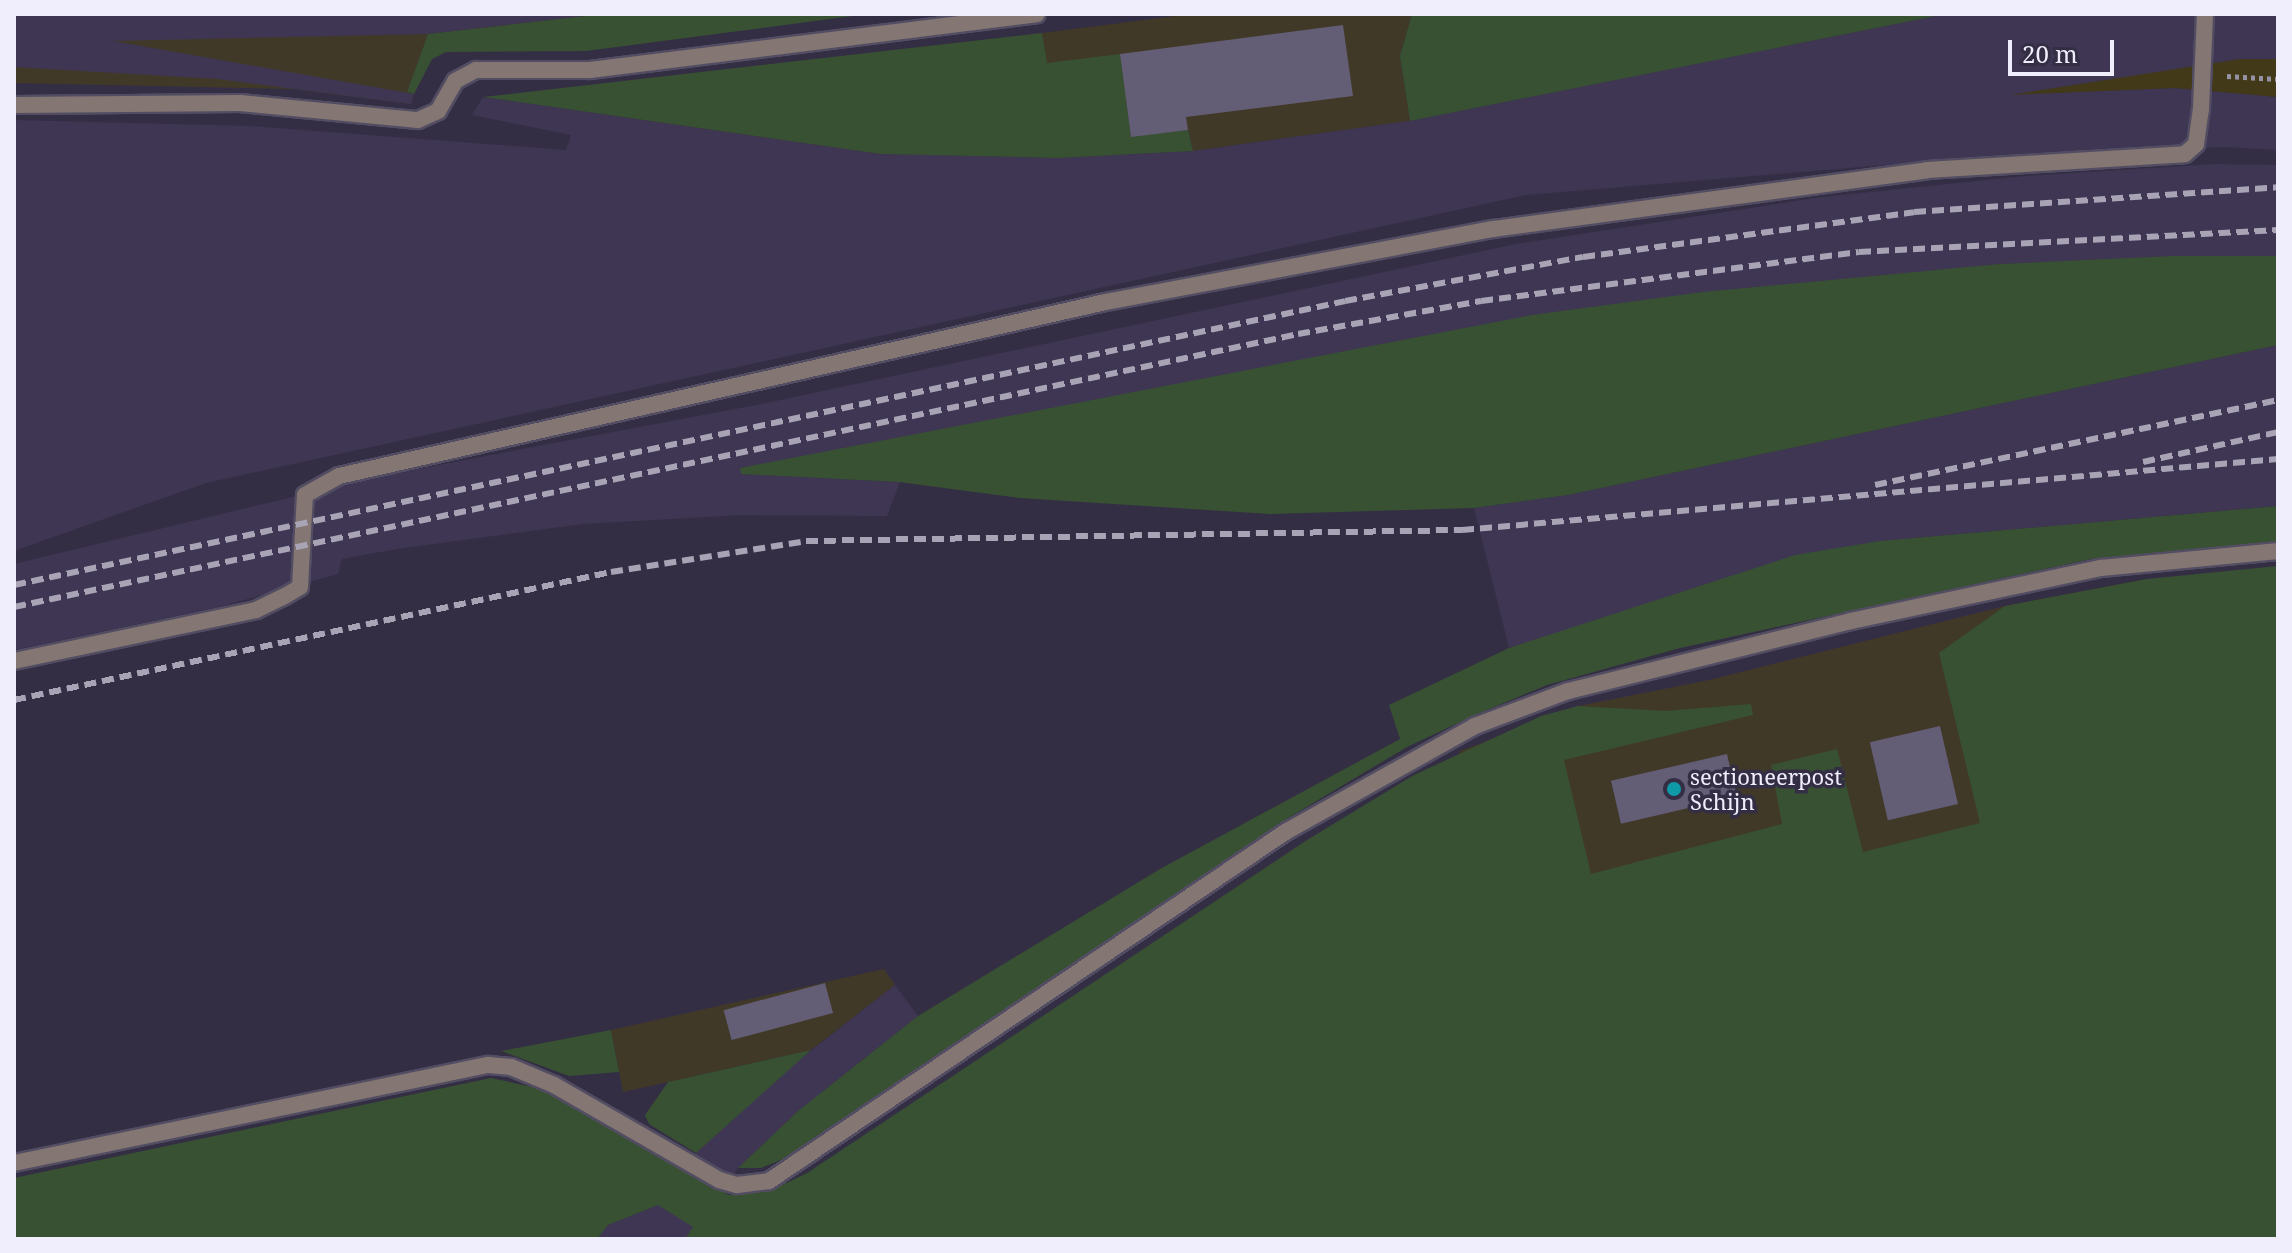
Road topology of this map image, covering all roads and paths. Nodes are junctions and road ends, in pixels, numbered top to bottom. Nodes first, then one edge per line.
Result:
1 (1037, 14) edge
2 (2205, 14) edge
3 (2203, 75) junction
4 (2278, 79) edge
5 (14, 105) edge
6 (2278, 551) edge
7 (14, 661) edge
8 (14, 1163) edge

1 - 5 lane
2 - 3 lane
3 - 4 path
3 - 7 lane
6 - 8 lane

